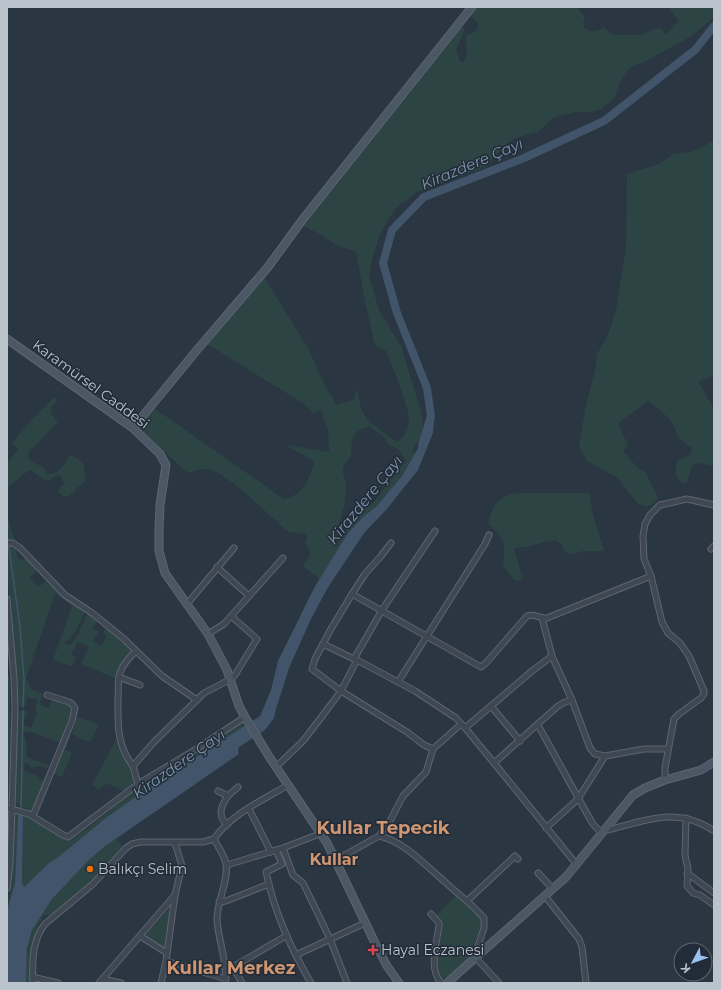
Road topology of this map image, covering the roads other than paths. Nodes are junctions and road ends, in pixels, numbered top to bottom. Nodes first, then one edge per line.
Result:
1 (472, 7) edge
2 (7, 339) edge
3 (133, 428) junction
4 (714, 505) edge
5 (435, 531) dead end
6 (488, 535) dead end
7 (9, 542) edge
8 (391, 543) dead end
9 (234, 548) dead end
10 (283, 558) dead end
11 (218, 567) junction
12 (651, 576) junction
13 (352, 594) junction
14 (249, 596) junction
15 (7, 599) edge
16 (187, 604) junction
17 (382, 610) junction
18 (231, 616) junction
19 (542, 618) junction
20 (208, 634) junction
21 (428, 636) junction
22 (323, 644) junction
23 (136, 651) junction
24 (552, 656) junction
25 (355, 660) junction
26 (119, 677) junction
27 (231, 679) junction
28 (398, 682) junction
29 (140, 685) dead end
30 (341, 691) junction
31 (47, 695) dead end
32 (197, 700) junction
33 (572, 700) junction
34 (491, 706) junction
35 (245, 717) junction
36 (538, 725) junction
37 (463, 726) junction
38 (520, 741) junction
39 (433, 749) junction
40 (668, 749) junction
41 (605, 756) junction
42 (714, 762) edge
43 (494, 763) junction
44 (134, 766) junction
45 (276, 767) junction
46 (665, 780) junction
47 (138, 784) junction
48 (288, 785) junction
49 (238, 786) dead end
50 (218, 791) dead end
51 (228, 796) junction
52 (578, 799) junction
53 (249, 808) junction
54 (12, 810) edge
55 (33, 816) junction
56 (686, 818) junction
57 (227, 825) junction
58 (546, 828) junction
59 (714, 831) edge
60 (603, 832) junction
61 (322, 833) junction
62 (379, 836) junction
63 (214, 839) junction
64 (175, 843) junction
65 (282, 848) junction
66 (274, 851) junction
67 (518, 858) dead end
68 (336, 860) junction
69 (227, 865) junction
70 (577, 865) junction
71 (538, 873) dead end
72 (688, 873) junction
73 (268, 884) junction
74 (7, 888) edge
75 (553, 889) junction
76 (714, 893) edge
77 (176, 895) junction
78 (545, 896) junction
79 (468, 900) junction
80 (219, 902) junction
81 (714, 905) edge
82 (431, 914) dead end
83 (365, 923) junction
84 (140, 936) junction
85 (286, 936) junction
86 (330, 939) junction
87 (167, 953) junction
88 (296, 955) junction
89 (475, 959) junction
90 (166, 961) junction
91 (233, 968) junction
92 (226, 971) junction
93 (32, 977) junction
94 (101, 981) edge
95 (225, 981) edge
96 (33, 983) edge
97 (58, 983) edge
98 (121, 983) edge
99 (161, 983) edge
100 (242, 983) edge
101 (311, 983) edge
102 (347, 983) edge
103 (399, 983) edge
104 (441, 983) edge
105 (447, 983) edge
106 (499, 983) edge
107 (586, 983) edge

1 - 3 street
2 - 3 street, Karamürsel Caddesi
3 - 16 street, Karamürsel Caddesi
4 - 12 street
5 - 17 street
6 - 21 street
7 - 23 street
8 - 13 street
9 - 11 street
10 - 14 street
11 - 14 street
11 - 16 street
12 - 19 street
12 - 40 street
13 - 17 street
13 - 22 street
14 - 18 street
15 - 54 street
16 - 20 street, Karamürsel Caddesi
17 - 21 street
17 - 25 street
18 - 20 street
18 - 27 street
19 - 21 street
19 - 24 street
20 - 27 street, Karamürsel Caddesi
21 - 28 street
22 - 25 street
22 - 30 street
23 - 26 street
23 - 32 street
24 - 33 street
24 - 34 street
25 - 28 street
25 - 30 street
26 - 29 street
26 - 44 street
27 - 32 street
27 - 35 street, Karamürsel Caddesi
28 - 37 street
30 - 39 street
30 - 45 street
31 - 55 street
32 - 44 street
33 - 36 street
33 - 41 street
34 - 37 street
34 - 38 street
35 - 45 street, Karamürsel Caddesi
35 - 47 street
36 - 38 street
36 - 52 street
37 - 39 street
37 - 43 street
38 - 43 street
39 - 62 street
40 - 41 street
40 - 46 street
41 - 52 street
42 - 46 street
43 - 58 street
44 - 47 street
45 - 48 street, Karamürsel Caddesi
46 - 60 street
47 - 55 street
48 - 53 street
48 - 61 street, Karamürsel Caddesi
49 - 51 street
50 - 51 street
51 - 57 street
52 - 58 street
52 - 60 street
53 - 57 street
53 - 66 street
54 - 55 street
54 - 74 street
56 - 59 street
56 - 60 street
56 - 72 street
57 - 63 street
58 - 70 street
60 - 70 street
61 - 65 street
61 - 68 street, Karamürsel Caddesi
62 - 68 street
62 - 79 street
63 - 64 street
63 - 69 street
64 - 77 street
64 - 93 street
65 - 66 street
65 - 86 street
66 - 69 street
66 - 73 street
67 - 79 street
68 - 83 street, Karamürsel Caddesi
69 - 80 street
70 - 75 street
71 - 75 street
72 - 76 street
72 - 81 street
73 - 80 street
73 - 85 street
75 - 78 street
77 - 84 street
77 - 87 street
78 - 89 street
78 - 107 street
79 - 89 street
80 - 92 street
82 - 104 street
83 - 86 street
83 - 103 street, Karamürsel Caddesi
84 - 87 street
84 - 94 street
85 - 88 street
85 - 91 street
86 - 88 street
86 - 102 street
87 - 90 street
88 - 101 street
89 - 105 street
89 - 106 street
90 - 95 street
90 - 99 street
91 - 92 street
91 - 100 street
92 - 95 street
93 - 96 street
93 - 97 street
94 - 98 street

